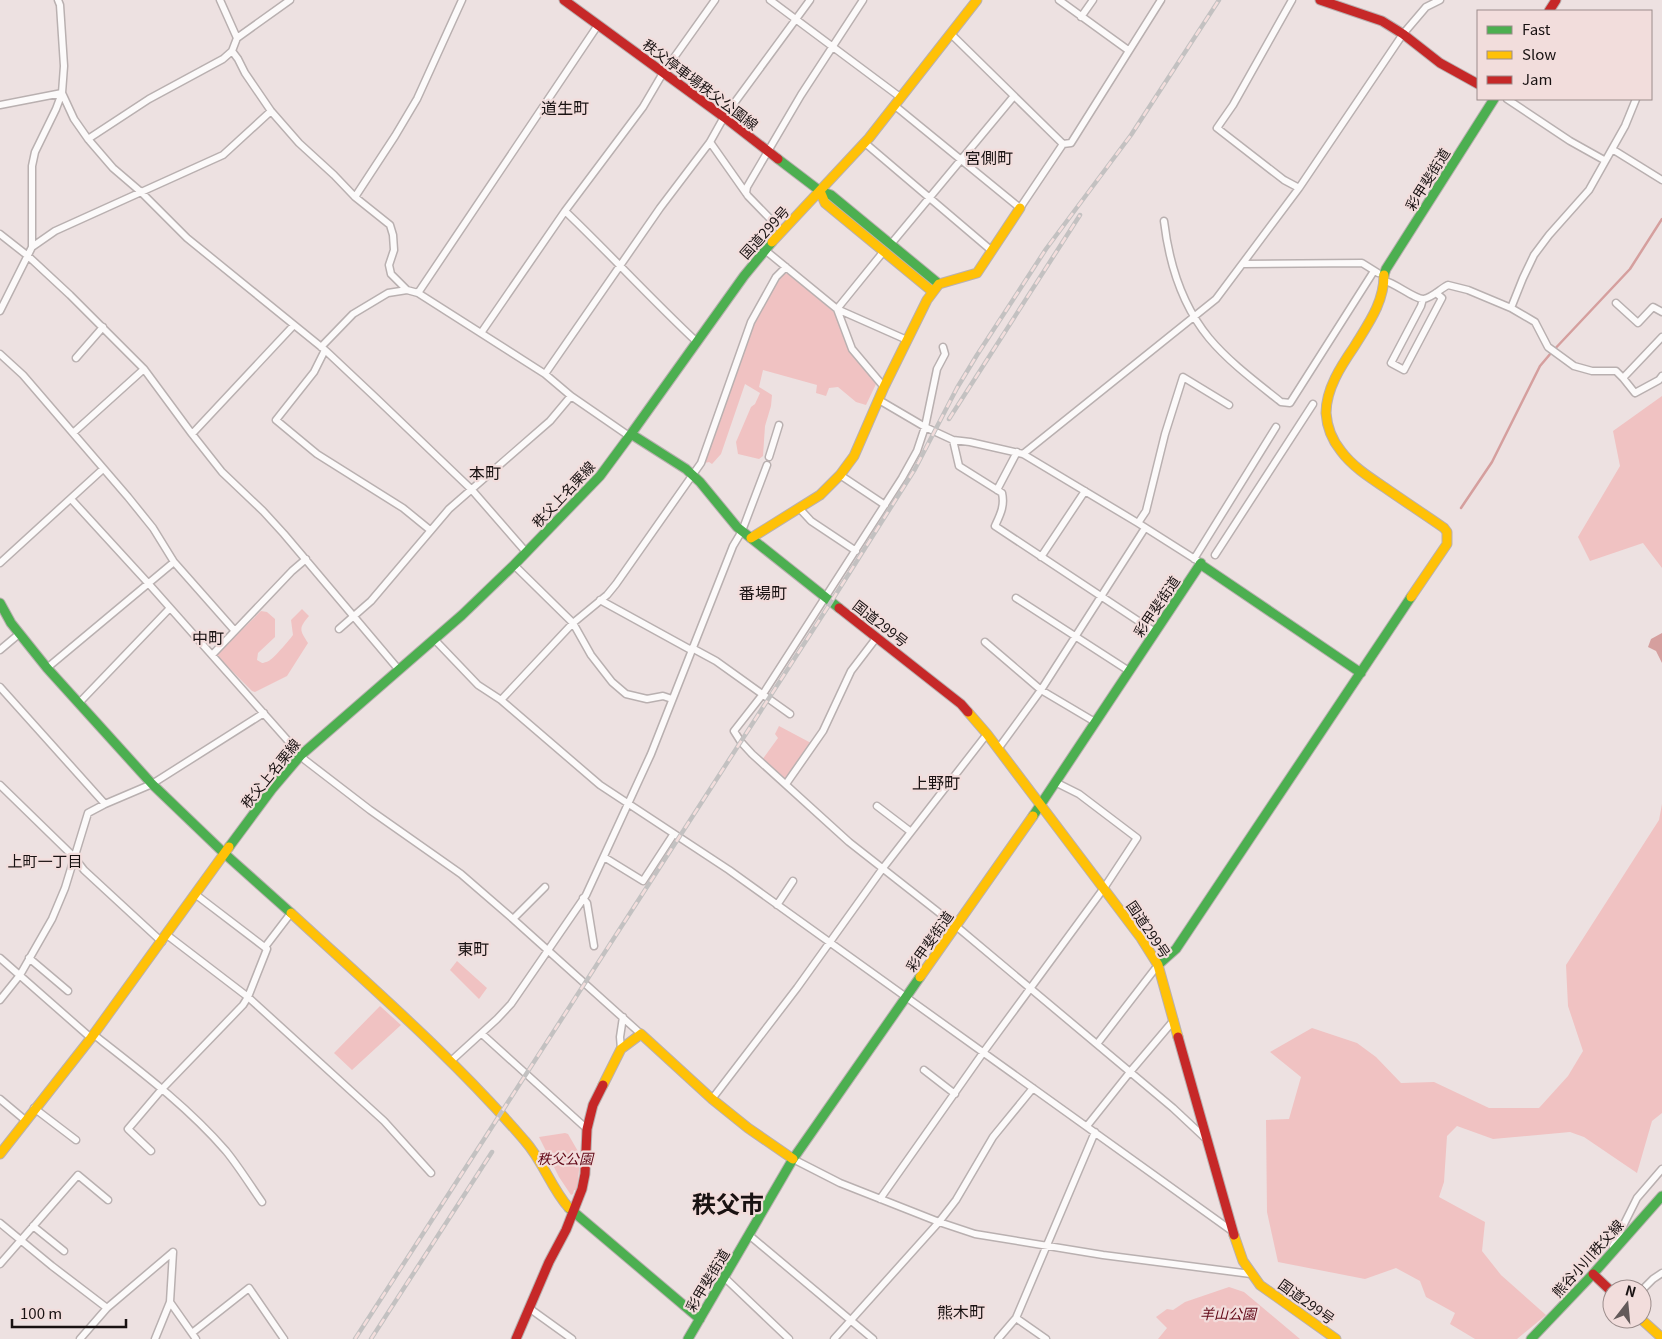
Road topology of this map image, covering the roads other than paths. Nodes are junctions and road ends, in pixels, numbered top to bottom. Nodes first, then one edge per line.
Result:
1 (58, 0) edge
2 (220, 0) edge
3 (290, 0) edge
4 (462, 0) edge
5 (564, 0) edge
6 (715, 0) edge
7 (770, 0) edge
8 (810, 0) edge
9 (863, 0) edge
10 (977, 0) edge
11 (1059, 0) edge
12 (1093, 0) edge
13 (1161, 0) edge
14 (1292, 0) edge
15 (1320, 0) edge
16 (1440, 0) edge
17 (1081, 17) junction
18 (796, 20) junction
19 (598, 25) junction
20 (951, 34) junction
21 (1403, 34) junction
22 (237, 38) junction
23 (832, 47) junction
24 (1128, 50) junction
25 (232, 51) junction
26 (663, 73) junction
27 (1477, 83) edge
28 (62, 93) junction
29 (1014, 96) junction
30 (1493, 100) edge
31 (1508, 100) edge
32 (1636, 100) edge
33 (897, 101) junction
34 (0, 105) edge
35 (271, 111) junction
36 (724, 117) junction
37 (88, 139) junction
38 (710, 142) junction
39 (865, 143) junction
40 (1063, 144) junction
41 (1612, 149) junction
42 (768, 152) junction
43 (961, 160) junction
44 (1604, 160) junction
45 (1662, 180) edge
46 (1299, 188) junction
47 (820, 191) junction
48 (141, 192) junction
49 (746, 193) junction
50 (355, 197) junction
51 (930, 198) junction
52 (1020, 208) junction
53 (565, 211) junction
54 (1164, 220) dead end
55 (782, 231) junction
56 (0, 234) edge
57 (891, 244) junction
58 (32, 247) junction
59 (765, 250) junction
60 (884, 251) junction
61 (992, 251) junction
62 (28, 256) junction
63 (620, 264) junction
64 (1243, 264) junction
65 (786, 267) junction
66 (1374, 271) junction
67 (1385, 278) junction
68 (936, 288) junction
69 (407, 290) junction
70 (418, 293) junction
71 (1436, 293) junction
72 (1423, 299) junction
73 (1616, 303) dead end
74 (1511, 308) junction
75 (837, 309) junction
76 (0, 311) edge
77 (1662, 312) edge
78 (1194, 317) junction
79 (294, 326) junction
80 (103, 327) junction
81 (481, 333) junction
82 (1662, 336) edge
83 (907, 340) junction
84 (697, 342) junction
85 (943, 347) dead end
86 (323, 349) junction
87 (0, 354) edge
88 (76, 358) dead end
89 (144, 370) junction
90 (545, 374) junction
91 (1662, 376) edge
92 (1623, 378) junction
93 (884, 387) junction
94 (570, 396) junction
95 (879, 400) junction
96 (1313, 404) dead end
97 (1230, 405) dead end
98 (779, 425) dead end
99 (925, 427) junction
100 (1276, 427) dead end
101 (73, 433) junction
102 (192, 434) junction
103 (630, 435) junction
104 (953, 440) junction
105 (1020, 453) junction
106 (103, 469) junction
107 (692, 474) junction
108 (840, 475) junction
109 (472, 490) junction
110 (997, 490) junction
111 (1085, 491) junction
112 (71, 499) junction
113 (885, 504) junction
114 (799, 508) junction
115 (1138, 523) junction
116 (1144, 528) junction
117 (430, 530) junction
118 (742, 531) junction
119 (751, 538) junction
120 (856, 551) junction
121 (526, 552) junction
122 (1215, 555) dead end
123 (1041, 557) junction
124 (306, 559) junction
125 (174, 562) junction
126 (1198, 562) junction
127 (0, 563) edge
128 (514, 565) junction
129 (148, 583) junction
130 (1102, 595) junction
131 (826, 598) junction
132 (1016, 598) dead end
133 (600, 600) junction
134 (1, 608) edge
135 (170, 608) junction
136 (355, 616) junction
137 (573, 623) junction
138 (339, 629) dead end
139 (235, 631) junction
140 (1155, 632) junction
141 (19, 634) junction
142 (1075, 635) junction
143 (877, 637) junction
144 (434, 639) junction
145 (985, 642) dead end
146 (691, 649) junction
147 (0, 650) edge
148 (212, 655) junction
149 (47, 668) junction
150 (399, 670) junction
151 (1129, 671) junction
152 (1361, 673) junction
153 (0, 687) edge
154 (1041, 690) junction
155 (763, 694) junction
156 (672, 699) junction
157 (500, 700) junction
158 (80, 703) junction
159 (264, 713) junction
160 (790, 714) dead end
161 (1095, 722) junction
162 (987, 734) junction
163 (998, 749) junction
164 (300, 755) junction
165 (1055, 782) junction
166 (152, 784) junction
167 (786, 784) junction
168 (0, 785) edge
169 (105, 804) junction
170 (628, 804) junction
171 (1041, 804) junction
172 (877, 806) dead end
173 (911, 832) junction
174 (673, 834) junction
175 (225, 854) junction
176 (74, 857) junction
177 (604, 857) junction
178 (883, 868) junction
179 (793, 881) dead end
180 (545, 887) dead end
181 (1104, 888) junction
182 (195, 894) junction
183 (583, 898) junction
184 (777, 905) junction
185 (291, 913) junction
186 (513, 919) junction
187 (956, 926) junction
188 (164, 939) junction
189 (830, 942) junction
190 (594, 946) dead end
191 (265, 947) junction
192 (548, 949) junction
193 (0, 958) edge
194 (29, 958) junction
195 (1158, 965) junction
196 (20, 975) junction
197 (1030, 988) junction
198 (68, 991) dead end
199 (248, 998) junction
200 (907, 998) junction
201 (0, 1000) edge
202 (623, 1017) junction
203 (1174, 1020) junction
204 (482, 1034) junction
205 (641, 1034) junction
206 (92, 1036) junction
207 (1097, 1044) junction
208 (621, 1049) junction
209 (984, 1053) junction
210 (450, 1061) junction
211 (924, 1070) dead end
212 (1130, 1072) junction
213 (1033, 1088) junction
214 (162, 1089) junction
215 (955, 1094) junction
216 (0, 1099) edge
217 (712, 1099) junction
218 (34, 1108) junction
219 (25, 1120) junction
220 (1087, 1126) junction
221 (587, 1129) junction
222 (1095, 1132) junction
223 (76, 1140) dead end
224 (1209, 1141) junction
225 (152, 1151) dead end
226 (0, 1154) edge
227 (793, 1159) junction
228 (1662, 1169) edge
229 (432, 1173) dead end
230 (1662, 1196) edge
231 (880, 1199) junction
232 (108, 1200) dead end
233 (262, 1202) dead end
234 (573, 1213) junction
235 (939, 1222) junction
236 (0, 1223) edge
237 (33, 1226) junction
238 (1233, 1231) junction
239 (749, 1235) junction
240 (20, 1240) junction
241 (1048, 1246) junction
242 (64, 1251) dead end
243 (1613, 1251) junction
244 (0, 1264) edge
245 (1251, 1274) junction
246 (1593, 1274) junction
247 (725, 1278) junction
248 (1602, 1283) edge
249 (170, 1302) junction
250 (107, 1308) junction
251 (529, 1308) junction
252 (1016, 1318) junction
253 (700, 1319) junction
254 (851, 1320) junction
255 (1652, 1329) edge
256 (194, 1336) edge
257 (1662, 1338) edge
258 (80, 1339) edge
259 (155, 1339) edge
260 (284, 1339) edge
261 (516, 1339) edge
262 (572, 1339) edge
263 (688, 1339) edge
264 (789, 1339) edge
265 (834, 1339) edge
266 (873, 1339) edge
267 (998, 1339) edge
268 (1046, 1339) edge
269 (1336, 1339) edge
270 (1532, 1339) edge

1 - 28 street
2 - 22 street
3 - 22 street
4 - 50 street
5 - 19 main road, 秩父停車場秩父公園線
6 - 26 street
7 - 18 street
8 - 18 street
9 - 23 street
10 - 20 main road, 国道299号
11 - 17 street
12 - 17 street
13 - 24 street
14 - 46 street
15 - 21 main road
16 - 21 street
17 - 24 street
18 - 23 street
18 - 36 street
19 - 26 main road, 秩父停車場秩父公園線
19 - 70 street
20 - 29 street
20 - 33 main road, 国道299号
21 - 27 main road
21 - 46 street
22 - 25 street
23 - 33 street
23 - 42 street
24 - 40 street
25 - 35 street
25 - 37 street
26 - 36 main road, 秩父停車場秩父公園線
26 - 53 street
28 - 34 street
28 - 37 street
28 - 58 street
29 - 40 street
29 - 43 street
30 - 67 main road, 彩甲斐街道
31 - 44 street
32 - 41 street
33 - 39 main road, 国道299号
33 - 43 street
35 - 48 street
35 - 50 street
36 - 38 street
36 - 42 main road, 秩父停車場秩父公園線
37 - 48 street
38 - 49 street
38 - 63 street
39 - 47 main road, 国道299号
39 - 51 street
40 - 52 street
41 - 44 street
41 - 45 street
42 - 47 main road, 秩父停車場秩父公園線
42 - 49 street
43 - 51 street
43 - 52 street
44 - 74 street
46 - 64 street
47 - 55 main road, 国道299号
47 - 57 main road, 秩父停車場秩父公園線
47 - 60 main road, 秩父停車場秩父公園線
48 - 58 street
48 - 79 street
49 - 55 street
50 - 69 street
51 - 57 street
51 - 61 street
52 - 61 main road
53 - 63 street
53 - 81 street
54 - 78 street
55 - 59 main road, 国道299号
56 - 62 street
57 - 68 main road, 秩父停車場秩父公園線
58 - 62 street
59 - 65 street
59 - 84 main road, 国道299号
60 - 68 main road, 秩父停車場秩父公園線
60 - 75 street
61 - 68 main road
62 - 76 street
62 - 80 street
63 - 84 street
63 - 90 street
64 - 66 street
64 - 78 street
65 - 75 street
65 - 107 street
66 - 67 street
66 - 78 street
67 - 72 street
67 - 152 main road, 彩甲斐街道
68 - 83 main road
69 - 70 street
69 - 86 street
70 - 81 street
71 - 72 street
71 - 72 street
71 - 74 street
73 - 77 street
74 - 92 street
75 - 83 street
75 - 93 street
78 - 105 street
79 - 86 street
79 - 102 street
80 - 88 street
80 - 89 street
81 - 90 street
82 - 92 street
83 - 93 main road
84 - 103 main road, 国道299号
85 - 99 street
86 - 109 street
86 - 117 street
87 - 101 street
89 - 101 street
89 - 102 street
90 - 94 street
91 - 92 street
93 - 95 main road
94 - 103 street
94 - 109 street
95 - 99 street
95 - 108 main road
96 - 122 street
97 - 115 street
98 - 118 street
99 - 104 street
99 - 113 street
100 - 126 street
101 - 106 street
102 - 124 street
103 - 107 main road, 国道299号
103 - 121 main road, 秩父上名栗線
104 - 105 street
104 - 110 street
105 - 110 street
105 - 111 street
106 - 112 street
106 - 125 street
107 - 118 main road, 国道299号
107 - 133 street
108 - 113 street
108 - 114 main road
109 - 117 street
109 - 121 street
110 - 123 street
111 - 115 street
111 - 123 street
112 - 127 street
112 - 129 street
113 - 120 street
114 - 119 main road
114 - 120 street
115 - 116 street
116 - 126 street
116 - 130 street
117 - 136 street
118 - 119 main road, 国道299号
118 - 146 street
119 - 131 main road, 国道299号
120 - 131 street
121 - 128 main road, 秩父上名栗線
123 - 130 street
124 - 136 street
124 - 139 street
125 - 129 street
125 - 139 street
126 - 140 main road, 彩甲斐街道
126 - 152 main road
128 - 137 street
128 - 144 main road, 秩父上名栗線
129 - 135 street
129 - 149 street
130 - 140 street
130 - 142 street
131 - 143 main road, 国道299号
131 - 155 street
132 - 142 street
133 - 137 street
133 - 146 street
134 - 141 main road
135 - 148 street
135 - 158 street
136 - 138 street
136 - 150 street
137 - 156 street
137 - 157 street
139 - 148 street
140 - 151 main road, 彩甲斐街道
141 - 147 street
141 - 149 main road
142 - 151 street
142 - 154 street
143 - 162 main road, 国道299号
143 - 167 street
144 - 150 main road, 秩父上名栗線
144 - 157 street
145 - 154 street
146 - 155 street
146 - 156 street
148 - 159 street
149 - 158 main road
150 - 164 main road, 秩父上名栗線
151 - 161 main road, 彩甲斐街道
152 - 195 main road
153 - 169 street
154 - 161 street
154 - 163 street
155 - 160 street
155 - 167 street
156 - 170 street
157 - 170 street
158 - 166 main road
159 - 164 street
159 - 166 street
161 - 165 main road, 彩甲斐街道
162 - 163 main road, 国道299号
162 - 173 street
163 - 171 main road, 国道299号
164 - 175 main road, 秩父上名栗線
164 - 186 street
165 - 171 main road, 彩甲斐街道
165 - 181 street
166 - 169 street
166 - 175 main road
167 - 178 street
168 - 176 street
169 - 176 street
170 - 174 street
170 - 177 street
171 - 181 main road, 国道299号
171 - 187 main road, 彩甲斐街道
172 - 173 street
173 - 178 street
174 - 177 street
174 - 184 street
175 - 182 main road, 秩父上名栗線
175 - 185 main road
176 - 188 street
176 - 194 street
177 - 183 street
178 - 187 street
178 - 189 street
179 - 184 street
180 - 186 street
181 - 195 main road, 国道299号
181 - 197 street
182 - 188 main road, 秩父上名栗線
182 - 191 street
183 - 190 street
183 - 192 street
184 - 189 street
185 - 191 street
185 - 210 main road
186 - 192 street
187 - 197 street
187 - 200 main road, 彩甲斐街道
188 - 199 street
188 - 206 main road, 秩父上名栗線
189 - 200 street
189 - 217 street
191 - 199 street
192 - 202 street
192 - 204 street
193 - 196 street
194 - 196 street
194 - 198 street
195 - 203 main road, 国道299号
195 - 207 street
196 - 201 street
196 - 206 street
197 - 207 street
197 - 209 street
199 - 214 street
199 - 229 street
200 - 209 street
200 - 227 main road, 彩甲斐街道
202 - 205 street
202 - 208 street
203 - 212 street
203 - 224 main road, 国道299号
204 - 210 street
204 - 221 street
205 - 208 main road
205 - 217 main road
206 - 214 street
206 - 218 main road, 秩父上名栗線
207 - 212 street
208 - 221 main road
209 - 213 street
209 - 215 street
210 - 234 main road
211 - 215 street
212 - 220 street
212 - 224 street
213 - 220 street
213 - 235 street
214 - 225 street
214 - 233 street
215 - 231 street
216 - 219 street
217 - 227 main road
218 - 219 main road, 秩父上名栗線
218 - 223 street
219 - 226 main road, 秩父上名栗線
220 - 222 street
221 - 234 main road
222 - 238 street
222 - 241 street
224 - 238 main road, 国道299号
227 - 231 street
227 - 239 main road, 彩甲斐街道
228 - 243 street
230 - 243 main road, 熊谷小川秩父線
231 - 235 street
232 - 237 street
234 - 251 main road
234 - 253 main road
235 - 241 street
235 - 254 street
236 - 240 street
237 - 240 street
237 - 242 street
238 - 245 main road, 国道299号
239 - 247 main road, 彩甲斐街道
239 - 254 street
240 - 244 street
240 - 250 street
241 - 245 street
241 - 252 street
243 - 246 main road, 熊谷小川秩父線
245 - 269 main road, 国道299号
246 - 248 main road
246 - 270 main road, 熊谷小川秩父線
247 - 253 main road, 彩甲斐街道
247 - 264 street
249 - 250 street
249 - 256 street
249 - 259 street
250 - 258 street
251 - 261 main road
251 - 262 street
252 - 267 street
252 - 268 street
253 - 263 main road, 彩甲斐街道
254 - 265 street
254 - 266 street
255 - 257 main road
256 - 260 street

